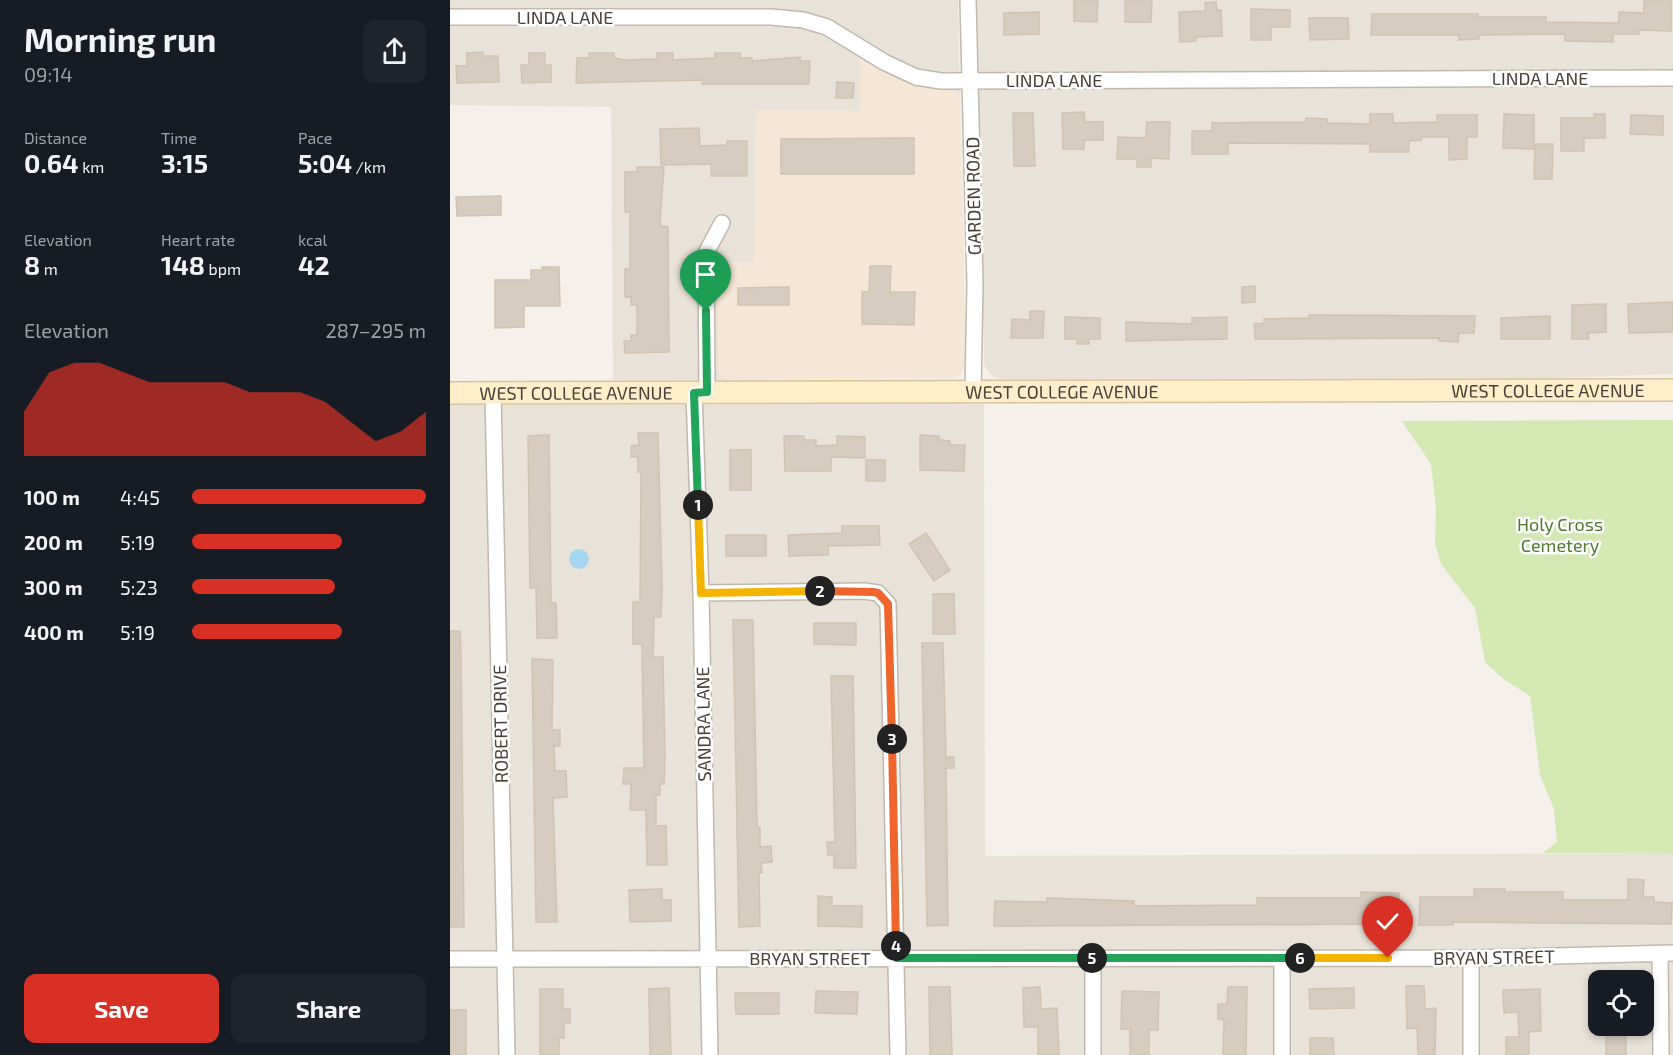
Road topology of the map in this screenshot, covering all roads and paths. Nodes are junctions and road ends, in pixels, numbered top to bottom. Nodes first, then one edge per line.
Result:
1 (968, 0) edge
2 (450, 17) edge
3 (1673, 78) edge
4 (970, 80) junction
5 (722, 223) dead end
6 (1673, 390) edge
7 (973, 392) junction
8 (450, 393) edge
9 (493, 393) junction
10 (700, 393) junction
11 (701, 593) junction
12 (1667, 954) edge
13 (708, 957) junction
14 (897, 958) junction
15 (1093, 958) junction
16 (1281, 958) junction
17 (1471, 958) junction
18 (450, 959) edge
19 (505, 959) junction
20 (507, 1055) edge
21 (710, 1055) edge
22 (898, 1055) edge
23 (1093, 1055) edge
24 (1282, 1055) edge
25 (1471, 1055) edge
26 (1660, 1055) edge

1 - 4 street, GARDEN ROAD
2 - 4 street, LINDA LANE
3 - 4 street, LINDA LANE
4 - 7 street, GARDEN ROAD
5 - 10 street, SANDRA LANE
6 - 7 main road, WEST COLLEGE AVENUE
7 - 10 main road, WEST COLLEGE AVENUE
8 - 9 main road, WEST COLLEGE AVENUE
9 - 10 main road, WEST COLLEGE AVENUE
9 - 19 street, ROBERT DRIVE
10 - 11 street, SANDRA LANE
11 - 13 street, SANDRA LANE
11 - 14 street
12 - 17 street, BRYAN STREET
12 - 26 street
13 - 14 street, BRYAN STREET
13 - 19 street, BRYAN STREET
13 - 21 street, SANDRA LANE
14 - 15 street, BRYAN STREET
14 - 22 street
15 - 16 street, BRYAN STREET
15 - 23 street
16 - 17 street, BRYAN STREET
16 - 24 street
17 - 25 street
18 - 19 street, BRYAN STREET
19 - 20 street, ROBERT DRIVE

